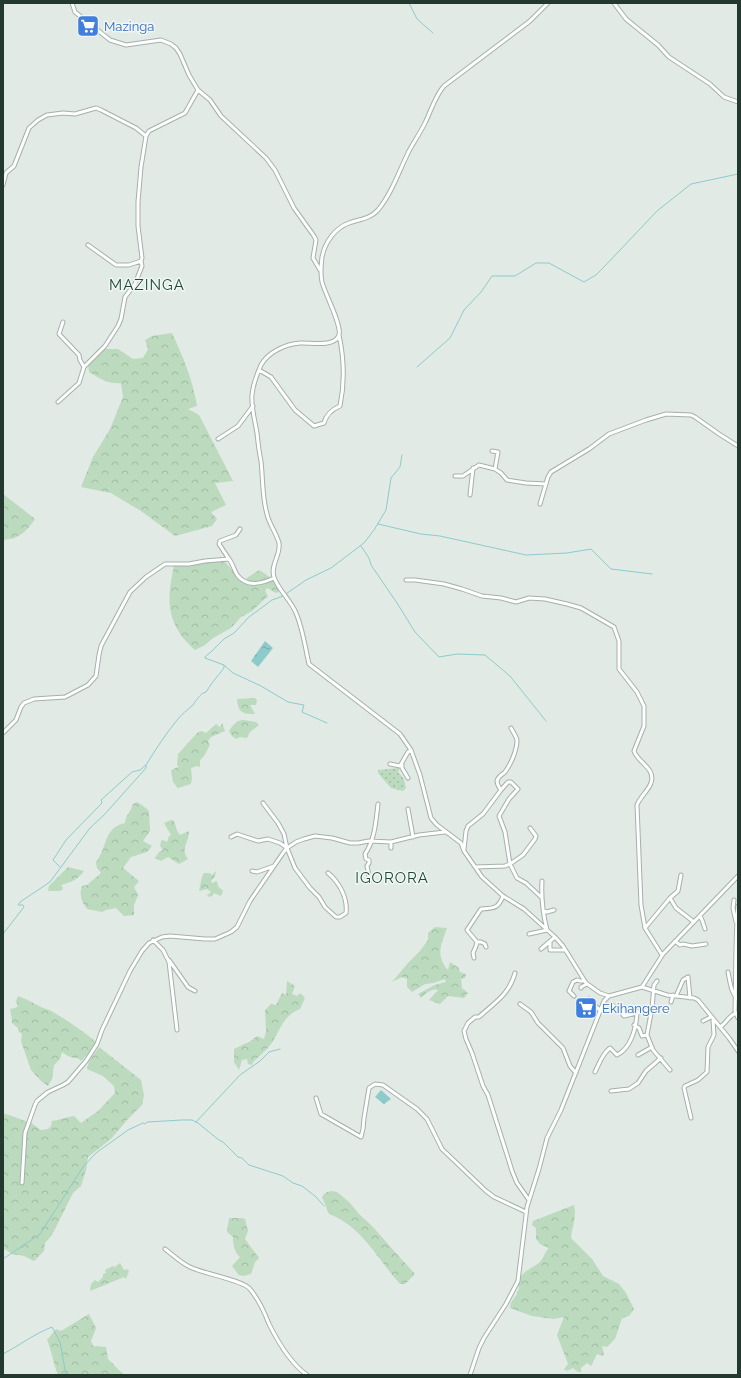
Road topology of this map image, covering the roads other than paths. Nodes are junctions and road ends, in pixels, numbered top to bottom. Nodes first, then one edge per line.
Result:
1 (72, 3) edge
2 (548, 3) edge
3 (614, 3) edge
4 (198, 90) junction
5 (738, 102) edge
6 (146, 136) junction
7 (3, 186) edge
8 (88, 245) dead end
9 (141, 261) junction
10 (320, 270) junction
11 (63, 322) dead end
12 (339, 335) junction
13 (84, 367) junction
14 (259, 370) junction
15 (58, 402) dead end
16 (253, 406) junction
17 (218, 440) dead end
18 (738, 446) edge
19 (492, 451) dead end
20 (473, 468) junction
21 (495, 469) junction
22 (455, 476) dead end
23 (546, 484) junction
24 (470, 495) dead end
25 (540, 504) dead end
26 (240, 529) dead end
27 (229, 559) junction
28 (274, 578) junction
29 (406, 580) dead end
30 (511, 728) dead end
31 (3, 733) edge
32 (411, 750) junction
33 (390, 764) dead end
34 (402, 764) junction
35 (408, 778) dead end
36 (500, 790) junction
37 (263, 803) dead end
38 (378, 804) dead end
39 (408, 809) dead end
40 (530, 828) dead end
41 (445, 832) junction
42 (231, 837) dead end
43 (413, 837) junction
44 (371, 841) junction
45 (391, 842) junction
46 (287, 848) junction
47 (391, 848) dead end
48 (464, 851) junction
49 (510, 864) junction
50 (274, 866) junction
51 (475, 867) junction
52 (252, 871) dead end
53 (328, 874) dead end
54 (681, 876) dead end
55 (738, 876) edge
56 (542, 881) dead end
57 (369, 882) dead end
58 (503, 896) junction
59 (542, 898) junction
60 (670, 898) junction
61 (734, 900) dead end
62 (738, 906) edge
63 (554, 910) dead end
64 (544, 911) junction
65 (700, 916) junction
66 (694, 922) junction
67 (736, 924) junction
68 (645, 928) junction
69 (705, 929) dead end
70 (547, 930) junction
71 (529, 934) dead end
72 (737, 935) edge
73 (555, 936) junction
74 (153, 940) junction
75 (550, 941) junction
76 (675, 941) junction
77 (476, 942) junction
78 (706, 944) dead end
79 (486, 947) dead end
80 (541, 949) dead end
81 (565, 950) junction
82 (662, 955) junction
83 (168, 958) junction
84 (474, 958) dead end
85 (728, 972) dead end
86 (515, 973) dead end
87 (657, 981) dead end
88 (586, 983) junction
89 (642, 986) junction
90 (581, 988) dead end
91 (653, 990) junction
92 (195, 991) dead end
93 (603, 994) junction
94 (574, 996) dead end
95 (609, 996) junction
96 (674, 996) junction
97 (682, 996) junction
98 (690, 998) junction
99 (737, 998) edge
100 (589, 999) dead end
101 (604, 1001) junction
102 (671, 1002) dead end
103 (683, 1002) dead end
104 (520, 1004) dead end
105 (603, 1005) junction
106 (652, 1008) junction
107 (624, 1009) junction
108 (601, 1011) junction
109 (736, 1012) junction
110 (638, 1013) junction
111 (708, 1013) junction
112 (704, 1015) dead end
113 (712, 1018) junction
114 (738, 1018) edge
115 (703, 1021) dead end
116 (634, 1025) junction
117 (720, 1027) junction
118 (177, 1030) dead end
119 (647, 1035) junction
120 (652, 1047) junction
121 (738, 1051) edge
122 (638, 1055) dead end
123 (661, 1058) junction
124 (670, 1070) dead end
125 (576, 1072) junction
126 (594, 1072) dead end
127 (611, 1091) dead end
128 (316, 1098) dead end
129 (692, 1118) dead end
130 (22, 1183) dead end
131 (529, 1200) junction
132 (526, 1212) junction
133 (165, 1249) dead end
134 (307, 1375) edge
135 (470, 1375) edge

1 - 4 street
2 - 10 street
3 - 5 street
4 - 6 street
4 - 10 street
6 - 7 street
6 - 9 street
8 - 9 street
9 - 13 street
10 - 12 street
11 - 13 street
12 - 14 street
12 - 14 street
13 - 15 street
14 - 16 street
16 - 17 street
16 - 28 street
18 - 23 street
19 - 21 street
20 - 21 street
20 - 22 street
20 - 24 street
21 - 23 street
23 - 25 street
26 - 27 street
27 - 28 street
27 - 31 street
28 - 32 street
29 - 68 street
30 - 36 street
32 - 34 street
32 - 41 street
33 - 34 street
34 - 35 street
36 - 48 street
36 - 49 street
37 - 46 street
38 - 44 street
39 - 43 street
40 - 49 street
41 - 43 street
41 - 48 street
42 - 46 street
43 - 45 street
44 - 45 street
44 - 46 street
44 - 57 street
45 - 47 street
46 - 50 street
46 - 53 street
48 - 51 street
49 - 51 street
49 - 59 street
50 - 52 street
50 - 74 street
51 - 58 street
54 - 60 street
55 - 65 street
56 - 59 street
58 - 70 street
58 - 77 street
59 - 64 street
60 - 66 street
60 - 68 street
61 - 67 street
62 - 67 street
63 - 64 street
64 - 70 street
65 - 66 street
65 - 69 street
66 - 76 street
67 - 72 street
68 - 82 street
70 - 71 street
70 - 73 street
72 - 99 street
73 - 75 street
73 - 81 street
74 - 83 street
74 - 130 street
75 - 80 street
75 - 81 street
76 - 78 street
76 - 82 street
77 - 79 street
77 - 84 street
81 - 88 street
82 - 89 street
83 - 92 street
83 - 118 street
85 - 99 street
86 - 131 street
87 - 91 street
88 - 90 street
88 - 93 street
88 - 94 street
89 - 91 street
89 - 95 street
91 - 96 street
91 - 106 street
93 - 95 street
93 - 101 street
95 - 101 street
96 - 97 street
96 - 98 street
96 - 102 street
97 - 98 street
97 - 103 street
98 - 111 street
99 - 109 street
100 - 108 street
101 - 105 street
104 - 125 street
105 - 107 street
105 - 108 street
106 - 110 street
106 - 119 street
107 - 110 street
107 - 110 street
108 - 125 street
109 - 114 street
109 - 117 street
110 - 116 street
111 - 112 street
111 - 113 street
113 - 115 street
113 - 117 street
113 - 129 street
116 - 119 street
116 - 126 street
117 - 121 street
119 - 120 street
120 - 122 street
120 - 123 street
123 - 124 street
123 - 127 street
125 - 131 street
128 - 132 street
131 - 132 street
132 - 135 street
133 - 134 street

